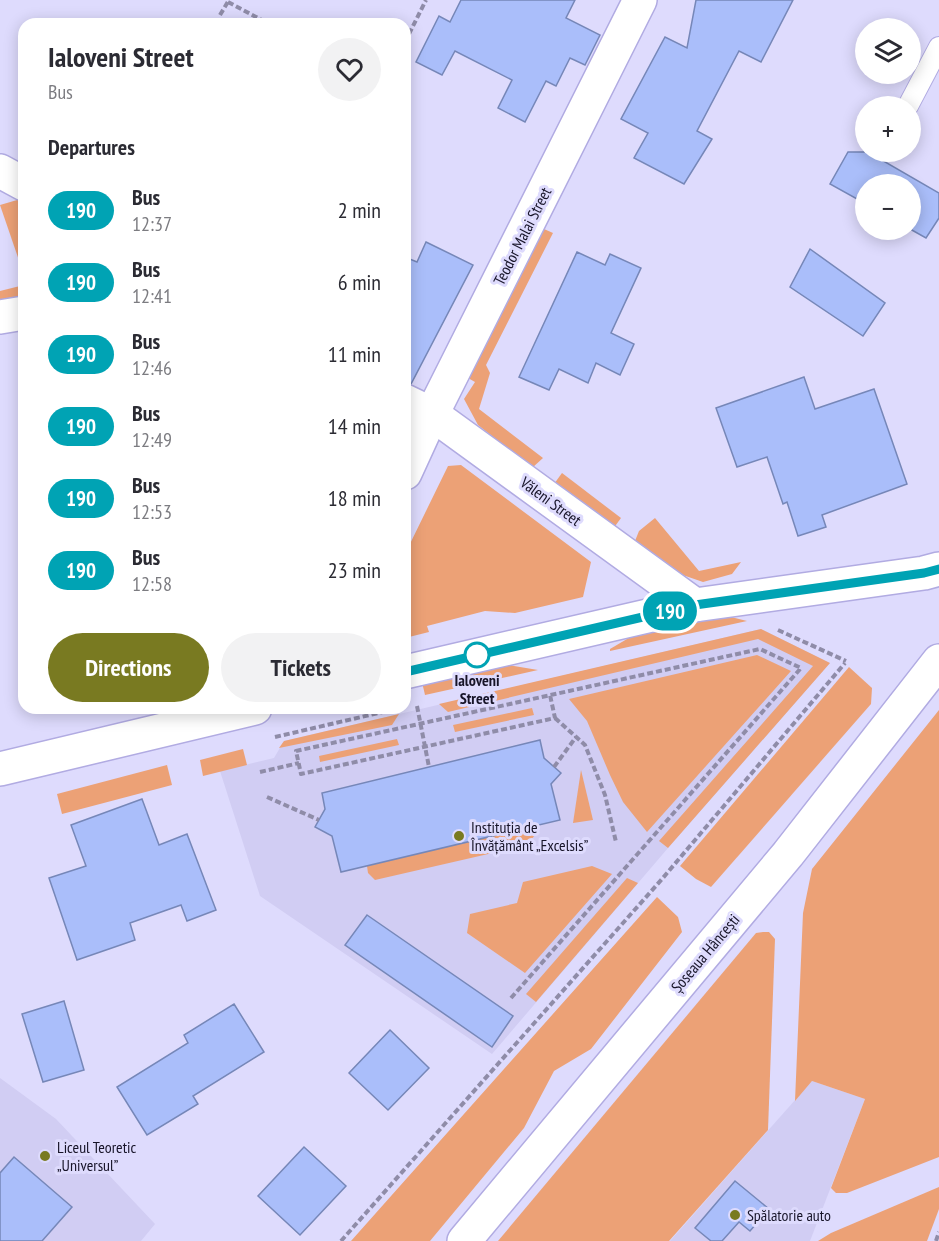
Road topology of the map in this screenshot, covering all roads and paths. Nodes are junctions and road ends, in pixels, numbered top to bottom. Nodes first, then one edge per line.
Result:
1 (426, 0) edge
2 (228, 1) edge
3 (637, 1) edge
4 (220, 15) dead end
5 (258, 18) edge
6 (411, 30) edge
7 (939, 47) edge
8 (913, 96) edge
9 (0, 171) edge
10 (18, 181) edge
11 (18, 314) edge
12 (0, 317) edge
13 (418, 408) edge
14 (411, 443) edge
15 (934, 564) edge
16 (695, 605) junction
17 (773, 627) dead end
18 (939, 661) edge
19 (411, 671) edge
20 (550, 695) junction
21 (411, 706) dead end
22 (230, 714) edge
23 (555, 718) junction
24 (421, 724) junction
25 (576, 737) junction
26 (426, 747) junction
27 (299, 763) junction
28 (429, 767) dead end
29 (554, 767) dead end
30 (0, 769) edge
31 (260, 772) dead end
32 (267, 797) dead end
33 (319, 820) dead end
34 (616, 842) dead end
35 (512, 998) dead end
36 (939, 1232) edge
37 (341, 1241) edge
38 (464, 1241) edge
39 (936, 1241) edge

1 - 6 path
2 - 4 path
2 - 5 path
3 - 13 street, Teodor Malai Street
7 - 8 lane
9 - 10 street
11 - 12 street
13 - 14 street, Teodor Malai Street
13 - 16 street, Văleni Street
15 - 16 street
16 - 19 street
17 - 37 path
18 - 38 street, Șoseaua Hâncești
20 - 23 path
20 - 24 path
20 - 35 path
21 - 24 path
22 - 30 street
23 - 25 path
23 - 26 path
24 - 26 path
24 - 27 path
25 - 29 path
25 - 34 path
26 - 27 path
26 - 28 path
27 - 31 path
32 - 33 path
36 - 39 path

